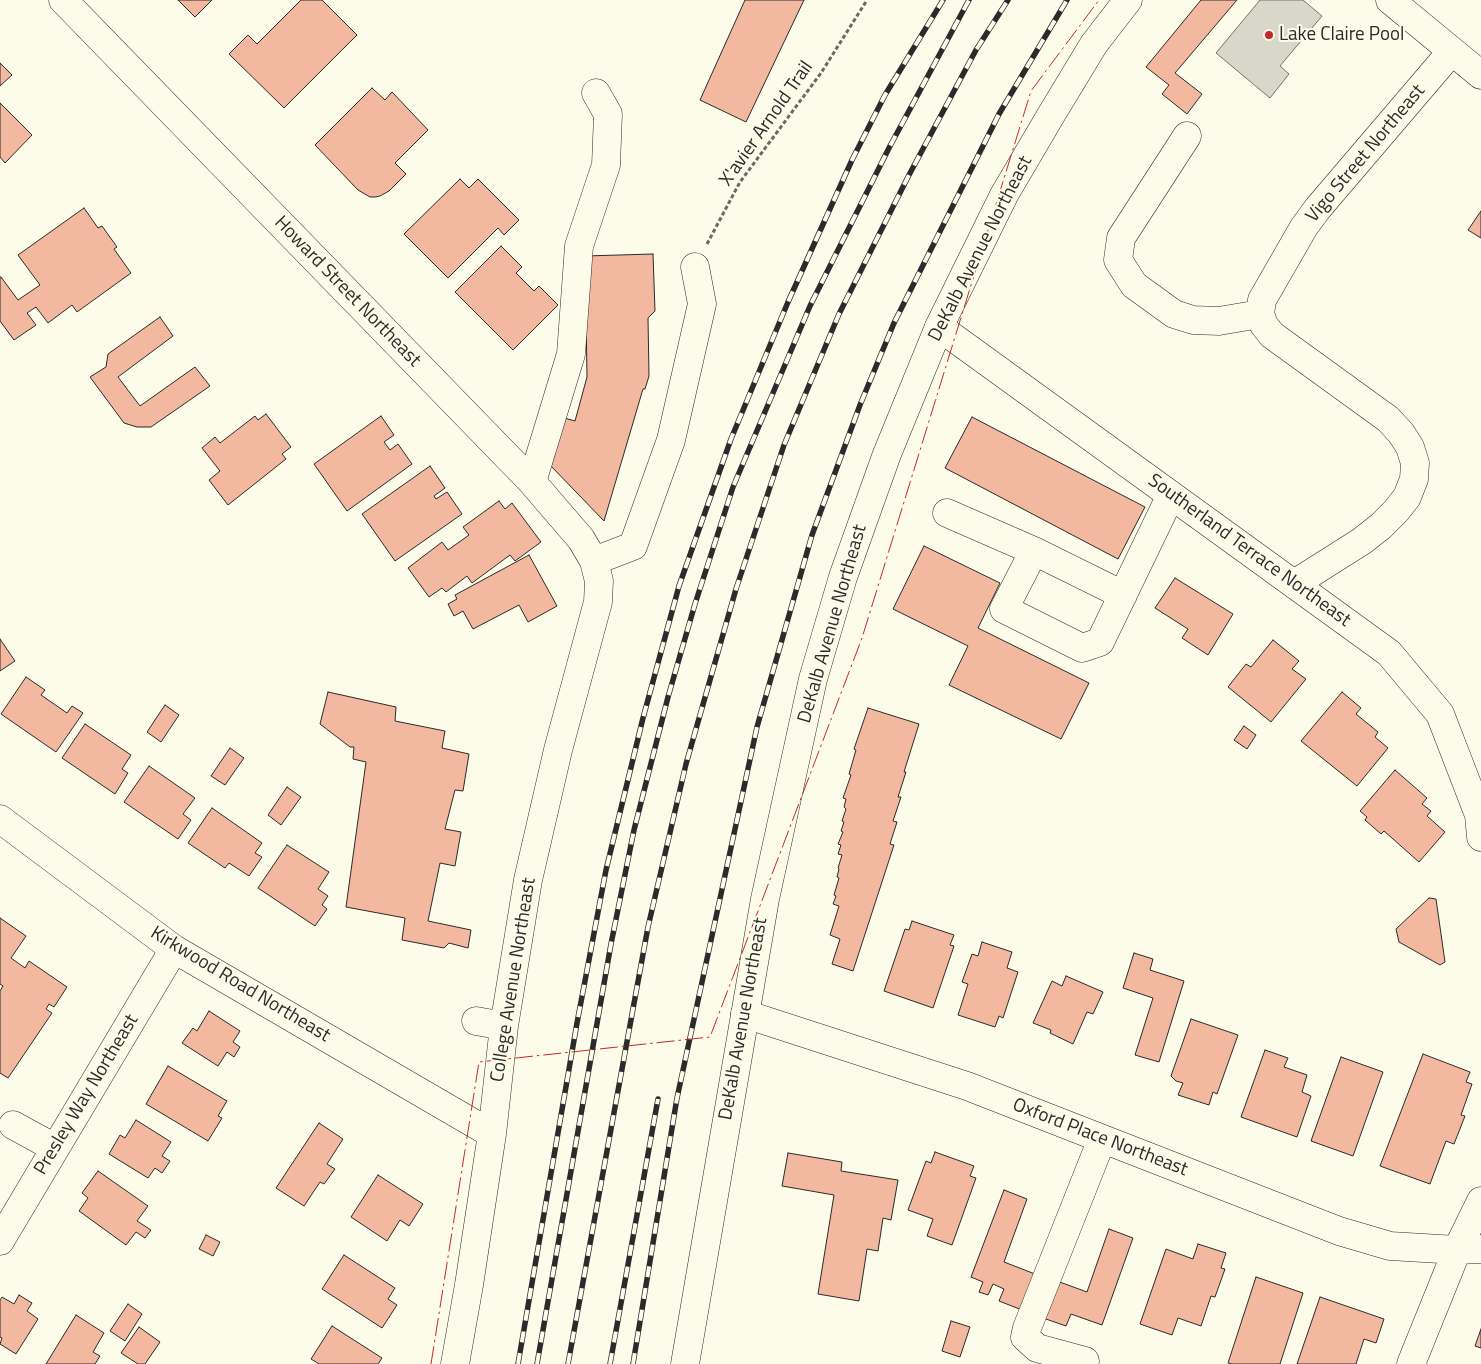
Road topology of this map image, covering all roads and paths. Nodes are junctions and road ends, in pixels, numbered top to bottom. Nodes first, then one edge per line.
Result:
1 (63, 0) edge
2 (867, 0) edge
3 (1128, 0) edge
4 (1390, 0) edge
5 (1452, 51) junction
6 (1481, 75) edge
7 (596, 94) dead end
8 (1187, 136) dead end
9 (695, 267) joint
10 (1260, 314) junction
11 (939, 327) junction
12 (532, 482) junction
13 (1171, 495) junction
14 (947, 513) dead end
15 (1034, 551) junction
16 (594, 561) junction
17 (1294, 584) junction
18 (1123, 595) junction
19 (598, 602) joint
20 (1471, 763) edge
21 (0, 819) edge
22 (1481, 837) edge
23 (174, 949) junction
24 (745, 1014) junction
25 (476, 1021) dead end
26 (504, 1026) junction
27 (13, 1125) dead end
28 (492, 1134) junction
29 (1102, 1139) junction
30 (55, 1148) junction
31 (1481, 1201) edge
32 (0, 1241) edge
33 (1469, 1250) edge
34 (1085, 1361) dead end
35 (455, 1364) edge
36 (685, 1364) edge
37 (1411, 1364) edge

1 - 12 street, Howard Street Northeast
2 - 9 path, X'avier Arnold Trail
3 - 11 street, DeKalb Avenue Northeast
4 - 5 street
5 - 6 street
5 - 10 street, Vigo Street Northeast
7 - 12 street
8 - 10 street
9 - 16 street
10 - 17 street
11 - 13 street, Southerland Terrace Northeast
11 - 24 street, DeKalb Avenue Northeast
12 - 16 street, Howard Street Northeast
13 - 17 street, Southerland Terrace Northeast
13 - 18 street
14 - 15 street
15 - 18 street
15 - 18 street
16 - 19 street, Howard Street Northeast
17 - 20 street, Southerland Terrace Northeast
19 - 26 street, College Avenue Northeast
20 - 22 street, Southerland Terrace Northeast
21 - 23 street, Kirkwood Road Northeast
23 - 28 street, Kirkwood Road Northeast
23 - 30 street, Presley Way Northeast
24 - 29 street, Oxford Place Northeast
24 - 36 street, DeKalb Avenue Northeast
25 - 26 street
26 - 28 street, College Avenue Northeast
27 - 30 street
28 - 35 street, College Avenue Northeast
29 - 33 street, Oxford Place Northeast
29 - 34 street
30 - 32 street, Presley Way Northeast
31 - 33 street
33 - 37 street

